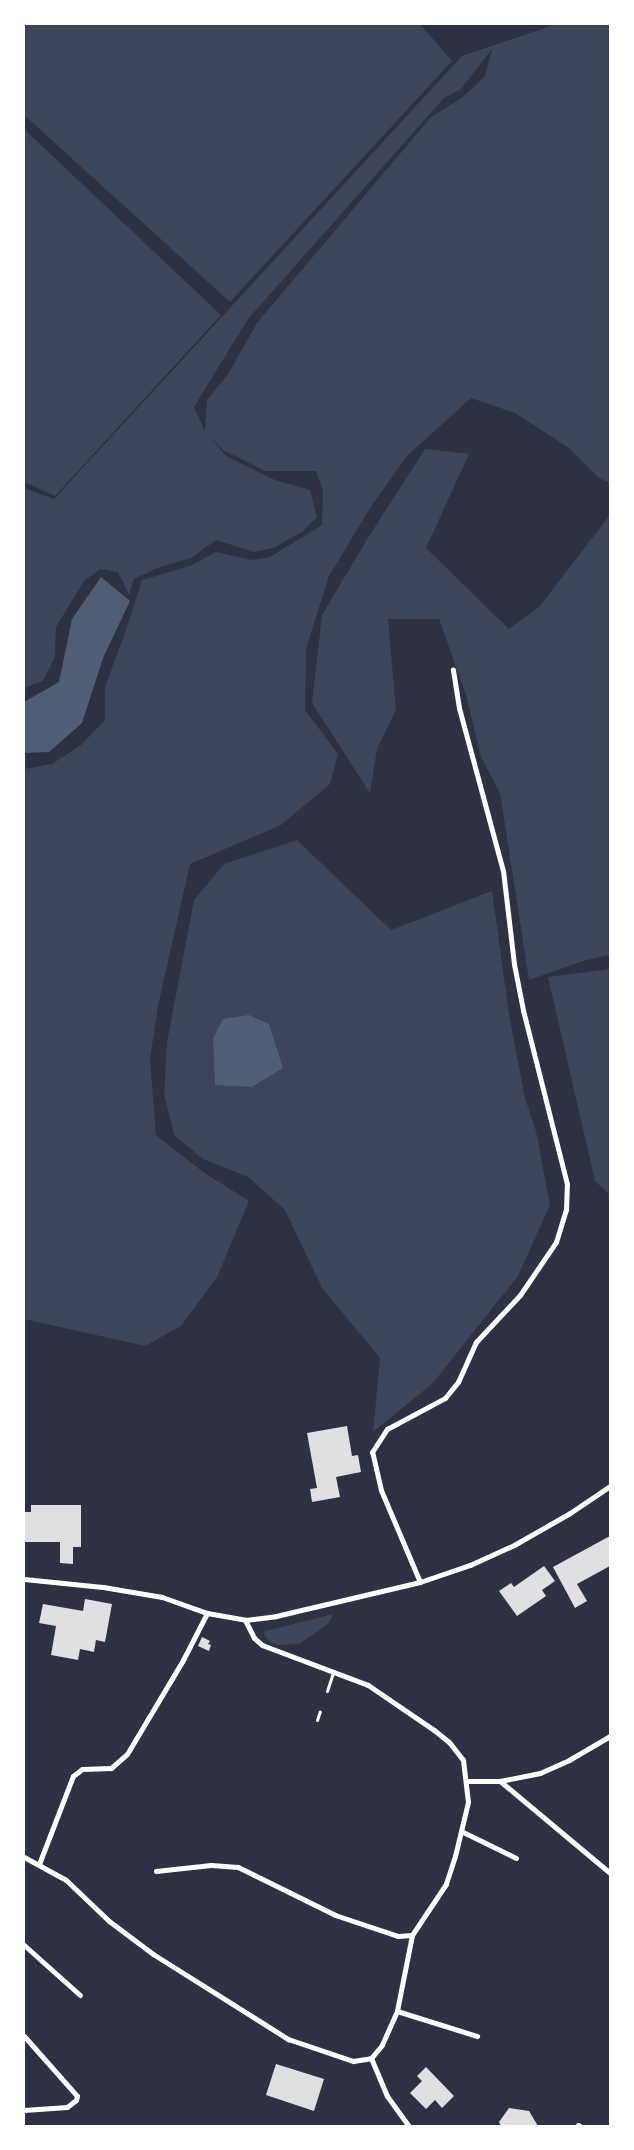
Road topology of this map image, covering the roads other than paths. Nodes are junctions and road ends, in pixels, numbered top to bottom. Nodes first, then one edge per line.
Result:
1 (453, 669) dead end
2 (610, 1486) edge
3 (24, 1579) edge
4 (420, 1582) junction
5 (207, 1613) junction
6 (245, 1620) junction
7 (333, 1671) junction
8 (327, 1690) dead end
9 (320, 1711) dead end
10 (317, 1720) dead end
11 (610, 1736) edge
12 (500, 1781) junction
13 (467, 1782) junction
14 (463, 1832) junction
15 (24, 1857) edge
16 (516, 1858) dead end
17 (39, 1864) junction
18 (156, 1871) dead end
19 (610, 1873) edge
20 (412, 1935) junction
21 (24, 1945) edge
22 (80, 1995) dead end
23 (397, 2011) junction
24 (24, 2036) edge
25 (477, 2036) dead end
26 (371, 2058) junction
27 (24, 2110) edge
28 (409, 2126) edge

1 - 4 street
2 - 4 street
3 - 5 street
4 - 6 street
5 - 6 street
5 - 17 street
6 - 7 street
7 - 8 lane
7 - 13 street
9 - 10 lane
11 - 12 street
12 - 13 street
12 - 19 street
13 - 14 street
14 - 16 street
14 - 20 street
15 - 17 street
17 - 26 street
18 - 20 street
20 - 23 street
21 - 22 street
23 - 25 street
23 - 26 street
24 - 27 street
26 - 28 street

